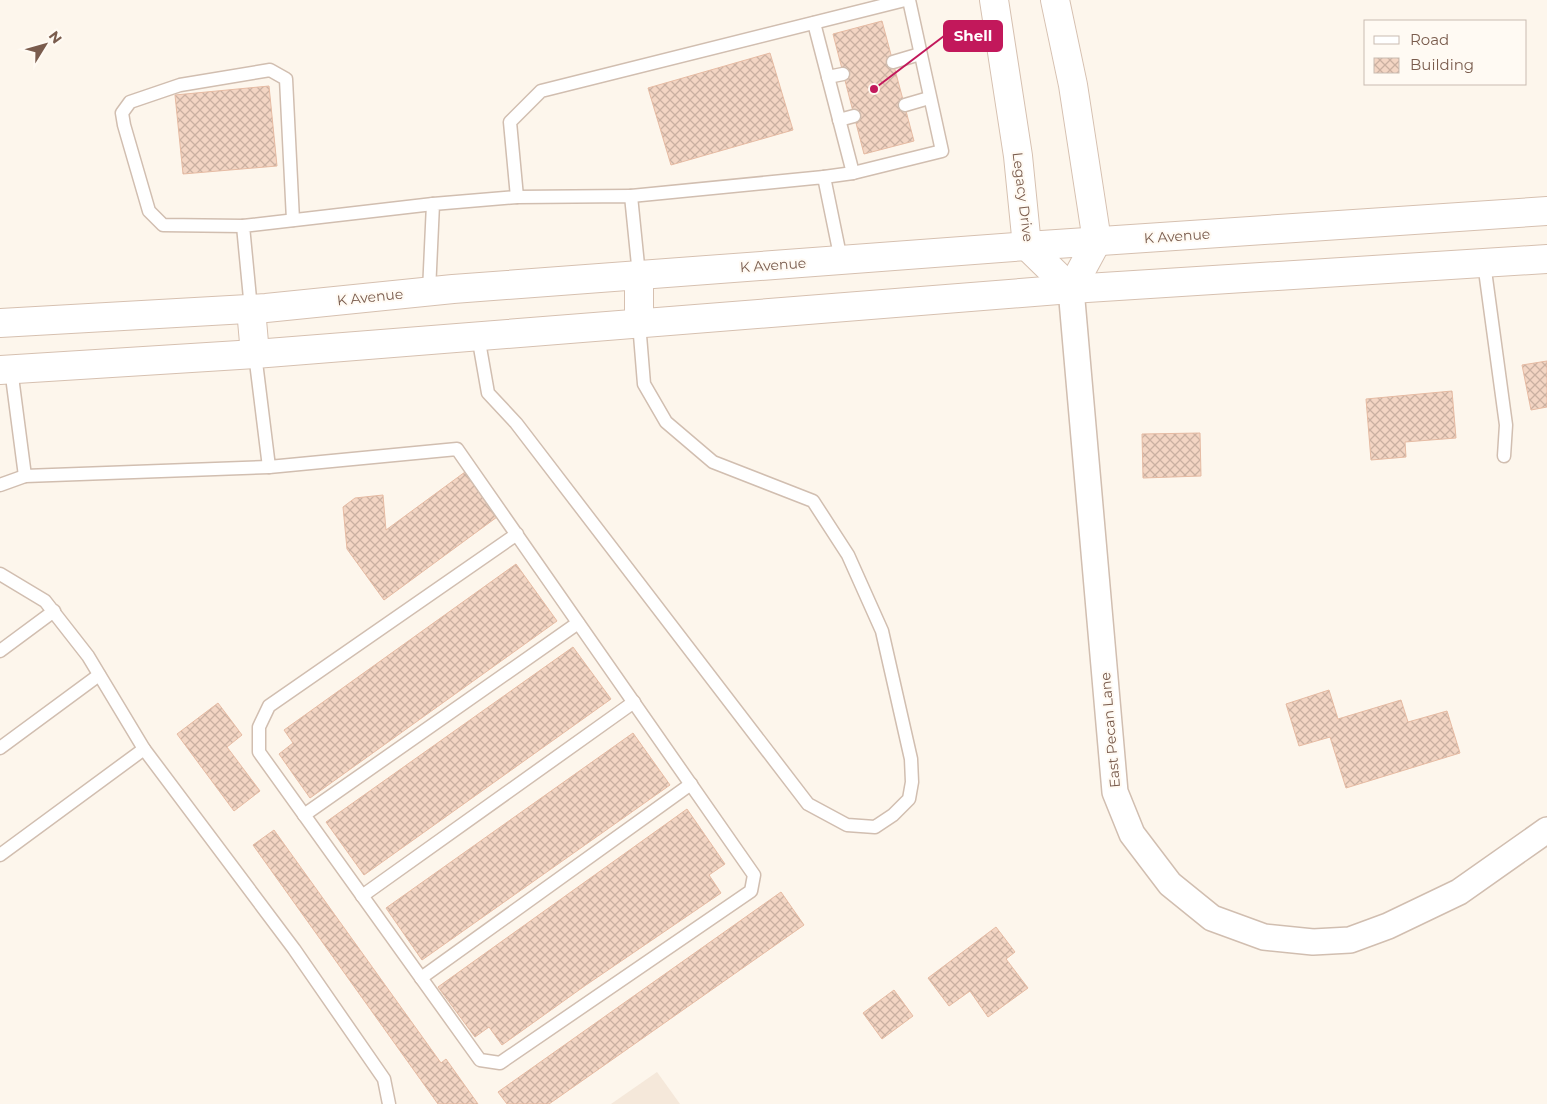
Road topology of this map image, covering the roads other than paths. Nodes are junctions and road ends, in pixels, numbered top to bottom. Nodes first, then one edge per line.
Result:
1 (905, 0) edge
2 (909, 0) edge
3 (994, 0) edge
4 (1055, 0) edge
5 (814, 23) junction
6 (920, 54) junction
7 (894, 62) dead end
8 (843, 74) dead end
9 (828, 77) junction
10 (929, 98) junction
11 (905, 105) dead end
12 (854, 116) dead end
13 (839, 120) junction
14 (853, 172) junction
15 (824, 177) junction
16 (631, 196) junction
17 (517, 197) junction
18 (433, 204) junction
19 (1547, 211) edge
20 (293, 220) junction
21 (243, 226) junction
22 (1097, 241) junction
23 (1027, 246) junction
24 (1547, 259) edge
25 (841, 260) junction
26 (1484, 263) junction
27 (639, 275) junction
28 (1071, 288) junction
29 (429, 291) junction
30 (251, 309) junction
31 (639, 323) junction
32 (0, 324) edge
33 (478, 336) junction
34 (255, 354) junction
35 (6, 370) edge
36 (1504, 456) dead end
37 (269, 467) junction
38 (25, 476) junction
39 (0, 485) edge
40 (516, 534) junction
41 (0, 574) edge
42 (54, 611) junction
43 (578, 623) junction
44 (0, 651) edge
45 (99, 675) junction
46 (634, 702) junction
47 (0, 748) edge
48 (144, 749) junction
49 (691, 784) junction
50 (304, 815) junction
51 (1547, 830) edge
52 (0, 855) edge
53 (362, 896) junction
54 (421, 978) junction
55 (389, 1104) edge

1 - 5 lane
2 - 6 lane
3 - 23 main road, Legacy Drive
4 - 22 main road
5 - 9 lane
5 - 17 lane
6 - 7 lane
6 - 10 lane
8 - 9 lane
9 - 13 lane
10 - 11 lane
10 - 14 lane
12 - 13 lane
13 - 14 lane
14 - 15 lane
15 - 16 lane
15 - 25 lane
16 - 17 lane
16 - 27 lane
17 - 18 lane
18 - 20 lane
18 - 29 lane
19 - 22 main road, K Avenue
20 - 21 lane
20 - 21 lane
21 - 30 lane
22 - 23 main road, K Avenue
22 - 28 main road
23 - 25 main road, K Avenue
23 - 28 main road, Legacy Drive
24 - 26 main road
25 - 27 main road, K Avenue
26 - 28 main road
26 - 36 lane
27 - 29 main road, K Avenue
27 - 31 main road
28 - 31 main road
28 - 51 street, East Pecan Lane
29 - 30 main road, K Avenue
30 - 32 main road, K Avenue
30 - 34 main road
31 - 33 main road
31 - 33 lane
33 - 34 main road
34 - 35 main road
34 - 37 lane
35 - 38 lane
37 - 38 lane
37 - 40 lane
38 - 39 lane
40 - 43 lane
40 - 50 lane
41 - 42 lane
42 - 44 lane
42 - 45 lane
43 - 46 lane
43 - 50 lane
45 - 47 lane
45 - 48 lane
46 - 49 lane
46 - 53 lane
48 - 52 lane
48 - 55 lane
49 - 54 lane
49 - 54 lane
50 - 53 lane
53 - 54 lane

